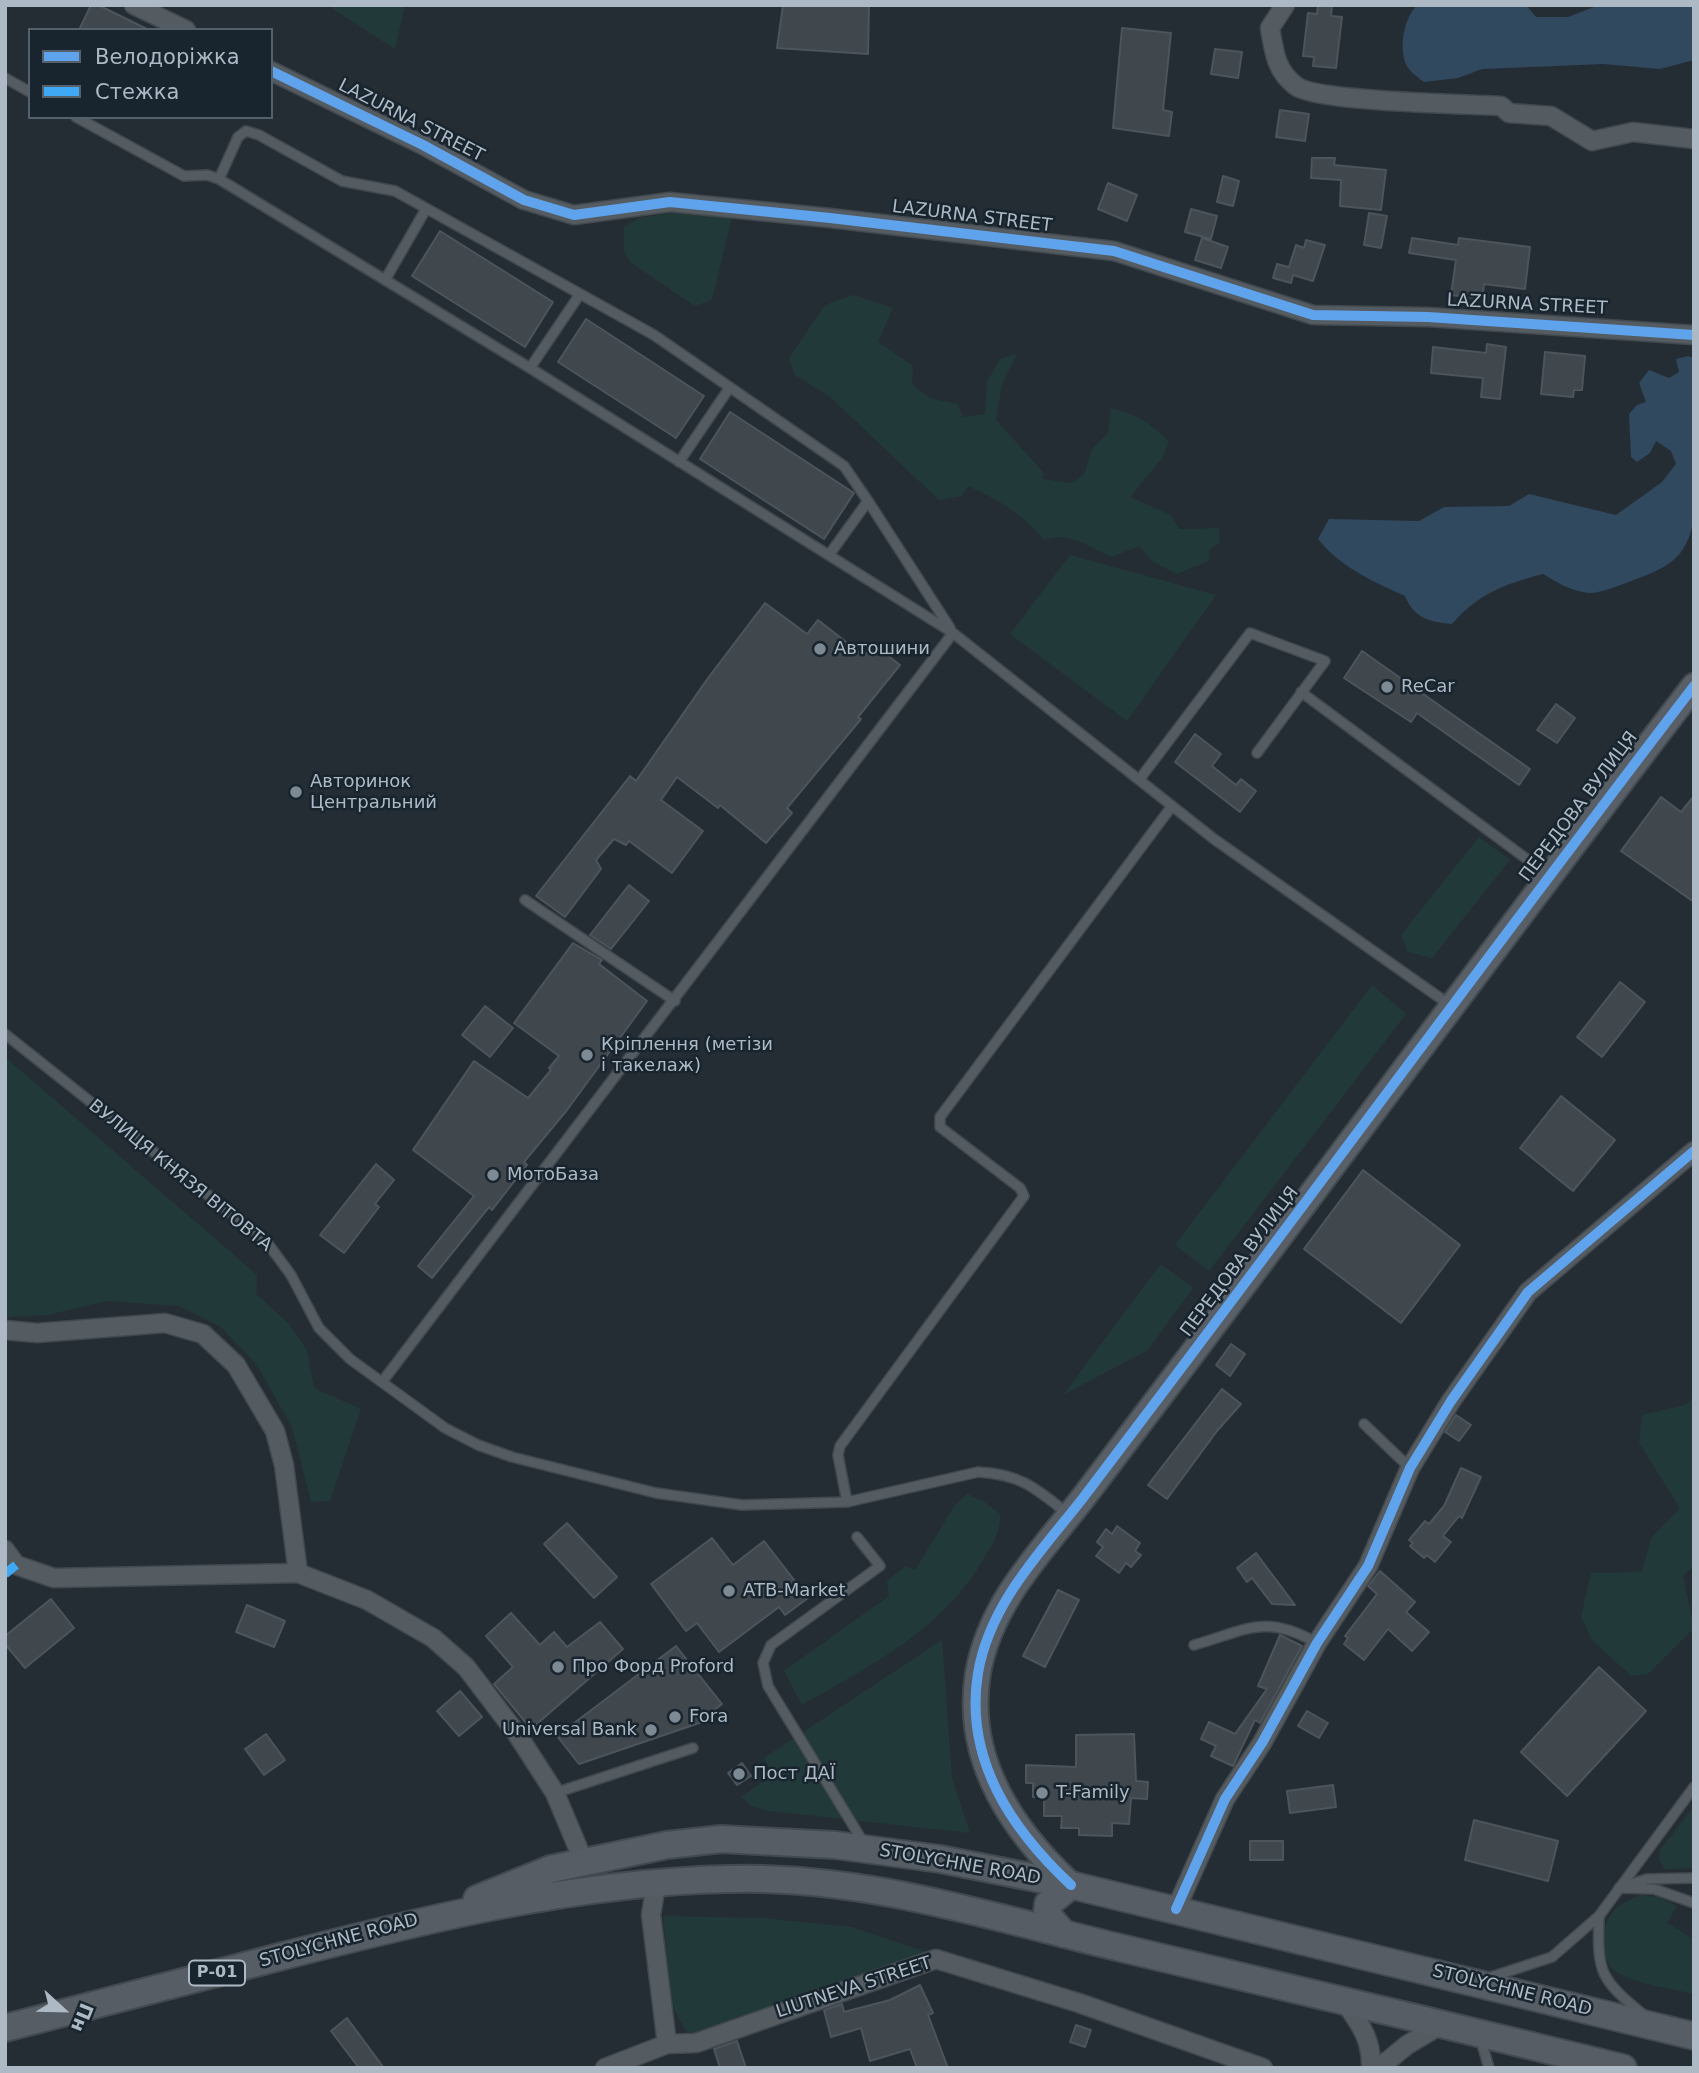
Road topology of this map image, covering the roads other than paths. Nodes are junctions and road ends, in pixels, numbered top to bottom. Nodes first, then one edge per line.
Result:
1 (134, 5) edge
2 (1285, 5) edge
3 (182, 28) edge
4 (273, 72) edge
5 (5, 78) edge
6 (28, 91) edge
7 (80, 119) edge
8 (1694, 139) edge
9 (219, 179) junction
10 (426, 209) junction
11 (385, 280) junction
12 (580, 294) junction
13 (1694, 335) edge
14 (530, 368) junction
15 (730, 387) junction
16 (679, 462) junction
17 (868, 501) junction
18 (829, 555) junction
19 (953, 633) junction
20 (1694, 686) edge
21 (1301, 692) junction
22 (1257, 753) dead end
23 (1139, 780) junction
24 (1172, 806) junction
25 (1549, 875) junction
26 (525, 900) dead end
27 (674, 1001) junction
28 (1453, 1007) junction
29 (5, 1034) edge
30 (1694, 1152) edge
31 (5, 1330) edge
32 (382, 1382) junction
33 (1364, 1424) dead end
34 (1410, 1468) junction
35 (848, 1502) junction
36 (1069, 1515) junction
37 (857, 1537) dead end
38 (5, 1550) edge
39 (11, 1569) edge
40 (298, 1573) junction
41 (1317, 1643) junction
42 (1194, 1645) dead end
43 (693, 1748) dead end
44 (1694, 1787) edge
45 (555, 1793) junction
46 (867, 1849) junction
47 (583, 1860) junction
48 (1694, 1878) edge
49 (656, 1884) junction
50 (1071, 1885) junction
51 (1619, 1888) junction
52 (1694, 1903) edge
53 (1176, 1909) junction
54 (1599, 1916) junction
55 (430, 1918) junction
56 (1064, 1934) junction
57 (1473, 1981) junction
58 (1344, 2001) junction
59 (1442, 2024) junction
60 (5, 2028) edge
61 (1660, 2028) junction
62 (1479, 2032) junction
63 (1694, 2036) edge
64 (667, 2044) junction
65 (605, 2068) edge
66 (1263, 2068) edge
67 (1371, 2068) edge
68 (1379, 2068) edge
69 (1489, 2068) edge
70 (1623, 2068) edge

1 - 3 street
2 - 8 street
4 - 13 street, LAZURNA STREET
5 - 6 lane
7 - 9 lane
9 - 10 lane
9 - 11 lane
10 - 11 lane
10 - 12 lane
11 - 14 lane
12 - 14 lane
12 - 15 lane
14 - 16 lane
15 - 16 lane
15 - 17 lane
16 - 18 lane
17 - 18 lane
17 - 19 lane
18 - 19 lane
19 - 23 lane
19 - 27 lane
20 - 25 street, ПЕРЕДОВА ВУЛИЦЯ
21 - 22 lane
21 - 23 lane
21 - 25 lane
23 - 24 lane
24 - 28 lane
24 - 35 lane
25 - 28 street, ПЕРЕДОВА ВУЛИЦЯ
26 - 27 lane
27 - 32 lane
28 - 36 street, ПЕРЕДОВА ВУЛИЦЯ
29 - 32 lane, ВУЛИЦЯ КНЯЗЯ ВІТОВТА
30 - 34 street
31 - 40 street
32 - 35 lane, ВУЛИЦЯ КНЯЗЯ ВІТОВТА
33 - 34 lane
34 - 41 street
35 - 36 lane, ВУЛИЦЯ КНЯЗЯ ВІТОВТА
36 - 50 street, ПЕРЕДОВА ВУЛИЦЯ
37 - 46 lane
38 - 39 street
39 - 40 street
40 - 45 street
41 - 42 lane
41 - 53 street
43 - 45 lane
44 - 51 lane
45 - 47 street
46 - 47 main road, STOLYCHNE ROAD
46 - 50 main road, STOLYCHNE ROAD
47 - 55 main road, STOLYCHNE ROAD
48 - 51 lane
49 - 55 main road, STOLYCHNE ROAD
49 - 56 main road, STOLYCHNE ROAD
49 - 64 street
50 - 53 main road, STOLYCHNE ROAD
50 - 56 main road
51 - 52 lane
51 - 54 lane
53 - 57 main road, STOLYCHNE ROAD
54 - 57 lane
54 - 61 lane
55 - 60 main road, STOLYCHNE ROAD / Р-01
56 - 58 main road, STOLYCHNE ROAD
57 - 61 main road, STOLYCHNE ROAD
58 - 59 main road, STOLYCHNE ROAD
58 - 67 street
59 - 62 main road, STOLYCHNE ROAD
59 - 68 street
61 - 63 main road, STOLYCHNE ROAD
62 - 69 lane
62 - 70 main road, STOLYCHNE ROAD
64 - 65 street, LIUTNEVA STREET
64 - 66 street, LIUTNEVA STREET

